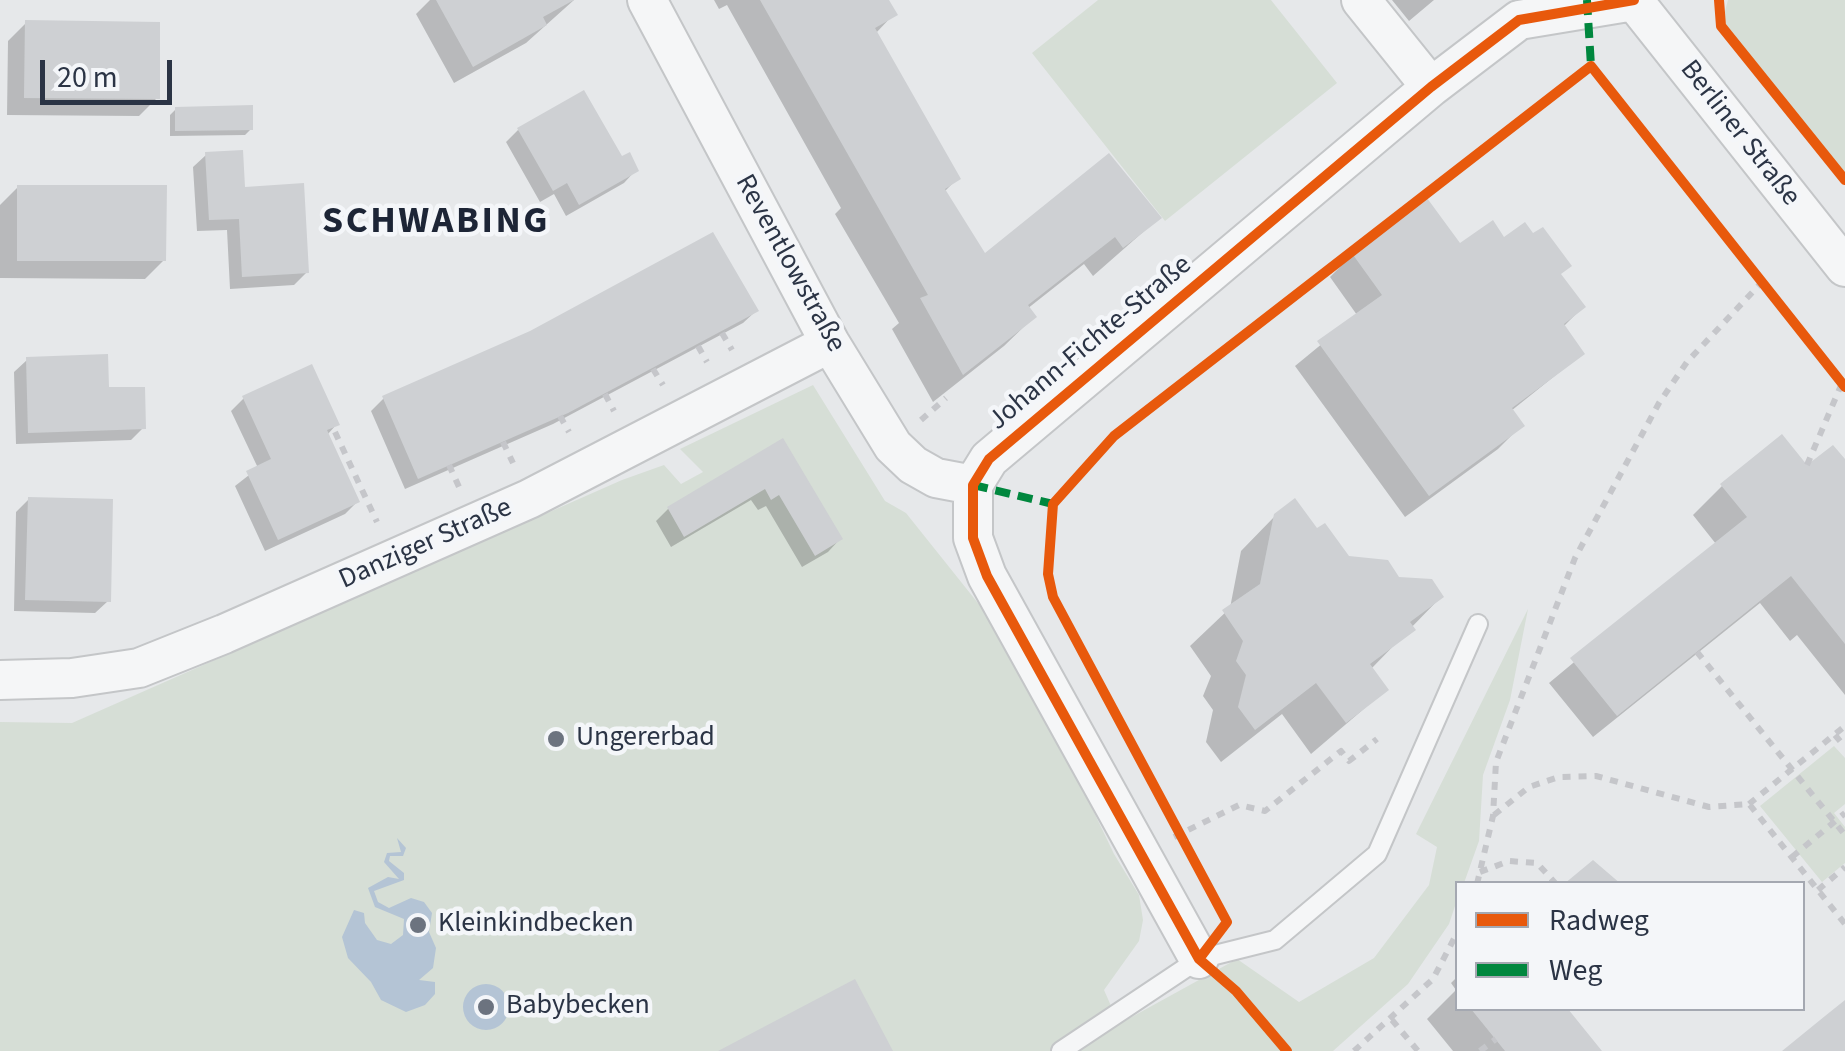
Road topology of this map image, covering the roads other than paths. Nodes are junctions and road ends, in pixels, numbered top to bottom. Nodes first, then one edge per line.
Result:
1 (646, 0) edge
2 (1361, 0) edge
3 (1634, 0) edge
4 (1431, 87) junction
5 (1845, 267) edge
6 (830, 343) junction
7 (973, 485) junction
8 (1478, 624) dead end
9 (0, 680) edge
10 (1199, 959) junction
11 (1061, 1051) edge

1 - 6 street, Reventlowstraße
2 - 4 street
3 - 4 street, Johann-Fichte-Straße
3 - 5 street, Berliner Straße
4 - 7 street, Johann-Fichte-Straße
6 - 7 street, Reventlowstraße
6 - 9 street, Danziger Straße
7 - 10 street
8 - 10 lane
10 - 11 lane

